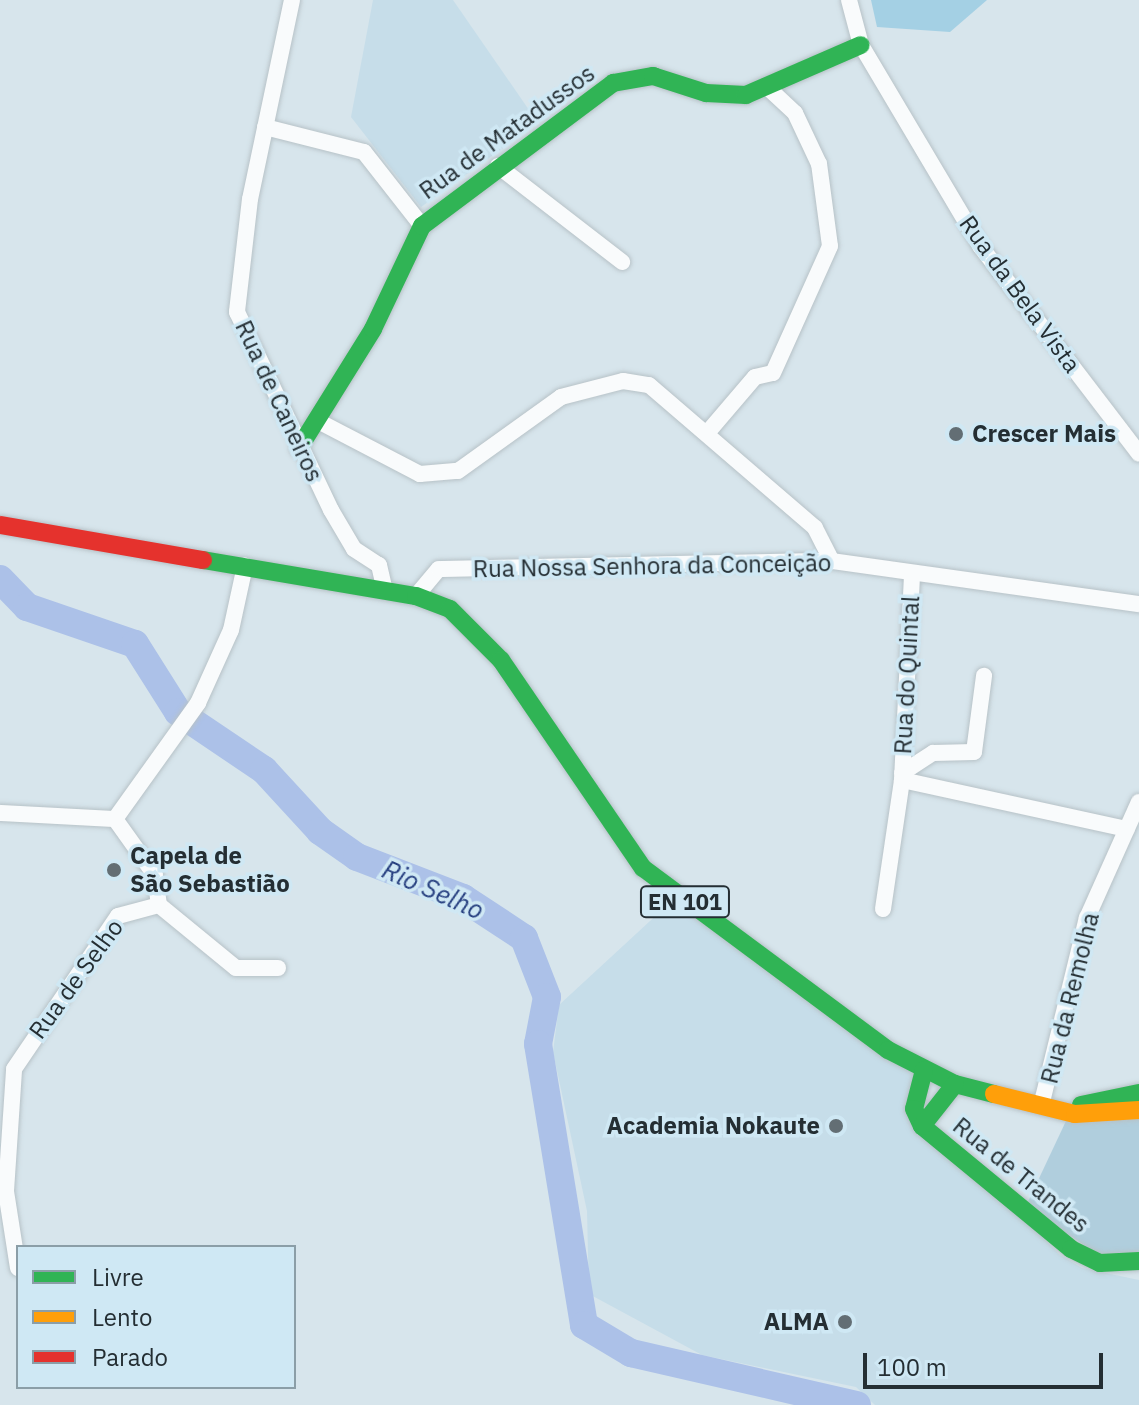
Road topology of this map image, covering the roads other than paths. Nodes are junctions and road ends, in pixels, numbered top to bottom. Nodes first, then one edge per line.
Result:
1 (292, 0) edge
2 (849, 0) edge
3 (861, 45) junction
4 (769, 89) junction
5 (265, 127) junction
6 (498, 166) junction
7 (422, 226) junction
8 (622, 262) dead end
9 (318, 421) junction
10 (708, 432) junction
11 (299, 448) junction
12 (1139, 454) edge
13 (0, 525) edge
14 (832, 561) junction
15 (245, 566) junction
16 (912, 576) junction
17 (385, 591) junction
18 (416, 596) junction
19 (1139, 604) edge
20 (984, 676) dead end
21 (902, 777) junction
22 (1139, 802) edge
23 (0, 813) edge
24 (110, 822) junction
25 (1127, 829) junction
26 (159, 905) junction
27 (883, 909) dead end
28 (278, 968) dead end
29 (924, 1070) junction
30 (955, 1084) junction
31 (1139, 1093) edge
32 (1139, 1100) edge
33 (1081, 1105) junction
34 (1041, 1106) junction
35 (1139, 1110) edge
36 (922, 1126) junction
37 (16, 1255) edge
38 (1139, 1261) edge

1 - 5 street, Rua de Caneiros
2 - 3 street, Rua da Bela Vista
3 - 4 main road, Rua de Matadussos
3 - 12 street, Rua da Bela Vista
4 - 6 main road, Rua de Matadussos
4 - 10 street
5 - 7 street
5 - 11 street, Rua de Caneiros
6 - 7 main road, Rua de Matadussos
6 - 8 street
7 - 9 main road, Rua de Matadussos
9 - 10 street
9 - 11 main road, Rua de Matadussos
10 - 14 street
11 - 17 street, Rua de Caneiros
13 - 15 main road, EN 101
14 - 16 street, Rua Nossa Senhora da Conceição
14 - 18 street, Rua Nossa Senhora da Conceição
15 - 17 main road, EN 101
15 - 24 street
16 - 19 street, Rua Nossa Senhora da Conceição
16 - 21 street, Rua do Quintal
17 - 18 main road, EN 101
18 - 29 main road, EN 101
20 - 21 street, Rua do Quintal
21 - 25 street
21 - 27 street, Rua do Quintal
22 - 25 street, Rua da Remolha
23 - 24 street
24 - 26 street
25 - 34 street, Rua da Remolha
26 - 28 street
26 - 37 street, Rua de Selho
29 - 30 main road, EN 101
29 - 36 main road, Rua de Trandes
30 - 34 main road, EN 101
30 - 36 main road, Rua de Trandes
31 - 33 main road
32 - 33 main road, EN 101
33 - 34 main road, EN 101
34 - 35 main road, EN 101
36 - 38 main road, Rua de Trandes

